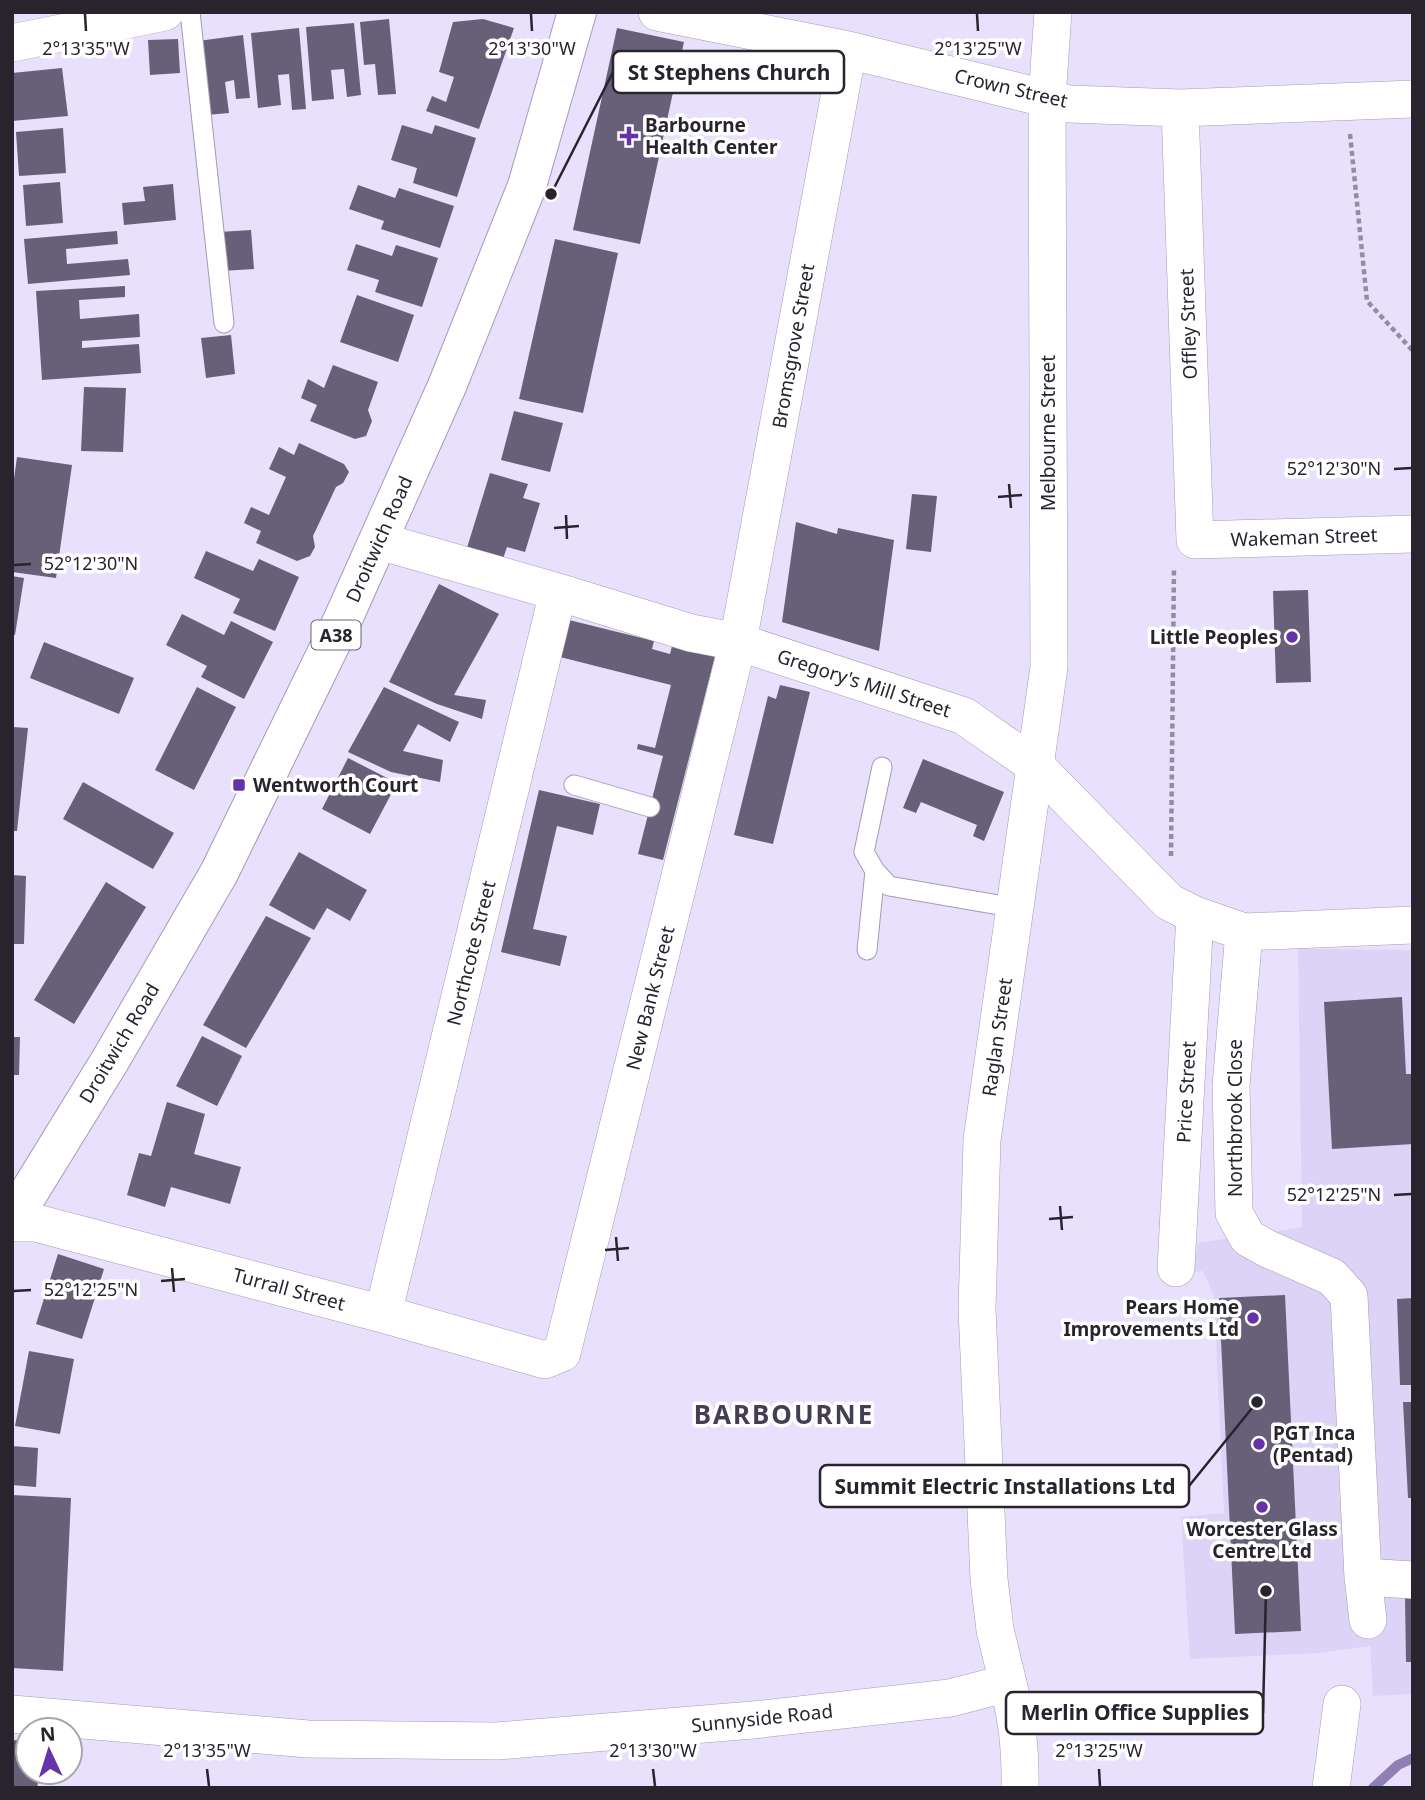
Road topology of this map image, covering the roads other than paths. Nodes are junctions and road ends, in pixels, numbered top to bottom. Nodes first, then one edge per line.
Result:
1 (165, 12) edge
2 (190, 12) edge
3 (577, 12) edge
4 (657, 12) edge
5 (1053, 12) edge
6 (12, 43) edge
7 (848, 50) junction
8 (1047, 98) junction
9 (1413, 99) edge
10 (1180, 108) junction
11 (224, 323) dead end
12 (1413, 534) edge
13 (379, 541) junction
14 (1195, 541) joint
15 (558, 592) junction
16 (738, 642) junction
17 (881, 767) dead end
18 (1037, 767) junction
19 (574, 785) dead end
20 (650, 807) dead end
21 (875, 871) junction
22 (1016, 908) junction
23 (1182, 909) junction
24 (1413, 925) edge
25 (1244, 932) junction
26 (867, 950) dead end
27 (12, 1221) edge
28 (1176, 1268) dead end
29 (383, 1314) junction
30 (562, 1353) joint
31 (1363, 1577) junction
32 (1413, 1580) edge
33 (1368, 1620) dead end
34 (1008, 1683) junction
35 (1342, 1703) dead end
36 (12, 1713) edge
37 (1020, 1788) edge
38 (1331, 1788) edge

1 - 6 street
2 - 11 lane
3 - 13 main road, Droitwich Road / A38
4 - 7 street, Crown Street
5 - 8 street, Melbourne Street
7 - 8 street, Crown Street
7 - 16 street, Bromsgrove Street
8 - 10 street, Crown Street
8 - 18 street, Melbourne Street
9 - 10 street, Crown Street
10 - 14 street, Offley Street
12 - 14 street, Wakeman Street
13 - 15 street, Gregory's Mill Street
13 - 27 main road, Droitwich Road / A38
15 - 16 street, Gregory's Mill Street
15 - 29 street, Northcote Street
16 - 18 street, Gregory's Mill Street
16 - 30 street, New Bank Street
17 - 21 lane
18 - 22 street, Raglan Street
18 - 23 street, Gregory's Mill Street
19 - 20 lane
21 - 22 lane
21 - 26 lane
22 - 34 street, Raglan Street
23 - 25 street, Gregory's Mill Street
23 - 28 street, Price Street
24 - 25 street, Gregory's Mill Street
25 - 31 street, Northbrook Close
27 - 29 street, Turrall Street
29 - 30 street, Turrall Street
31 - 32 street
31 - 33 street, Northbrook Close
34 - 36 street, Sunnyside Road
34 - 37 street
35 - 38 street

